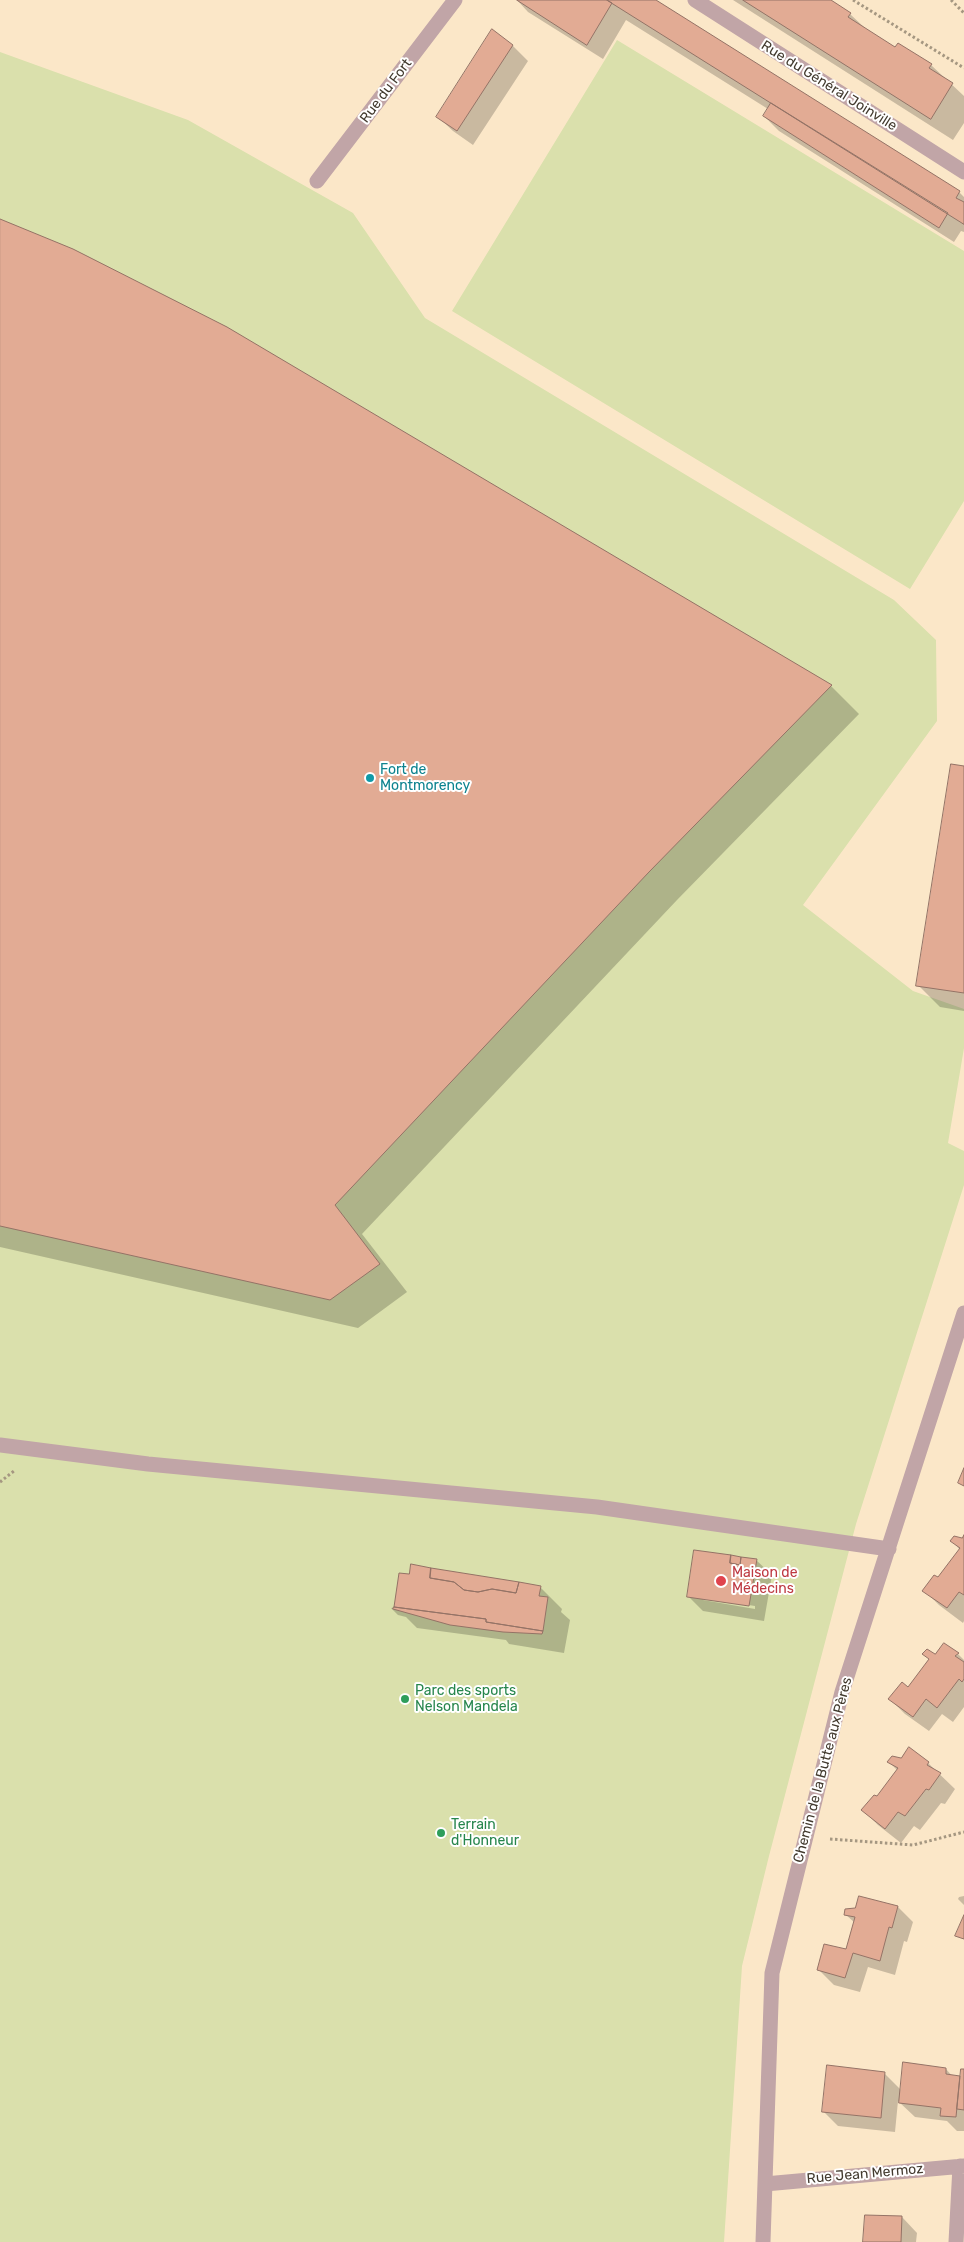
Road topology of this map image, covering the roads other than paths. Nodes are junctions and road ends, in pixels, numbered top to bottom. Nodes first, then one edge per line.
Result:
1 (455, 0) edge
2 (695, 0) edge
3 (964, 172) edge
4 (318, 181) dead end
5 (964, 1313) edge
6 (0, 1445) edge
7 (890, 1549) junction
8 (962, 2166) edge
9 (765, 2184) junction
10 (763, 2242) edge
11 (956, 2242) edge

1 - 4 street, Rue du Fort
2 - 3 street, Rue du Général Joinville
5 - 7 street, Chemin de la Butte aux Pères
6 - 7 street
7 - 9 street, Chemin de la Butte aux Pères
8 - 9 street, Rue Jean Mermoz
8 - 11 street
9 - 10 street, Chemin de la Butte aux Pères

